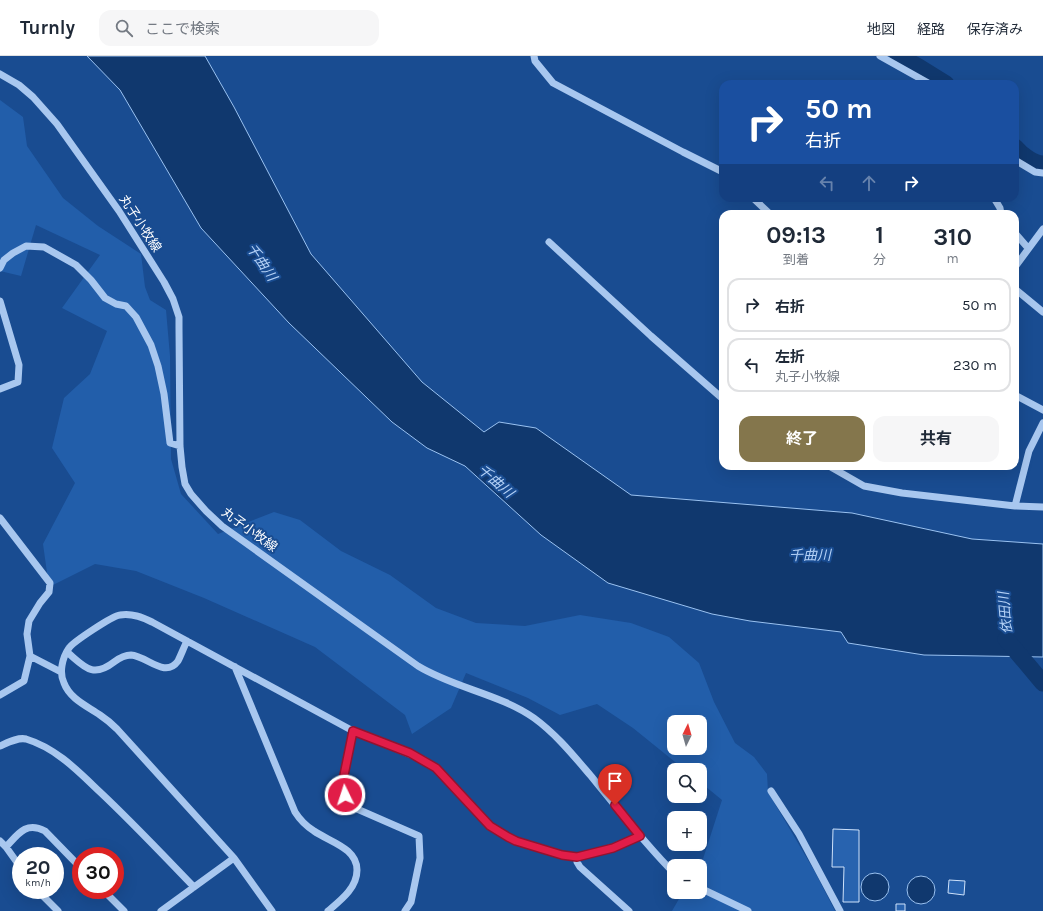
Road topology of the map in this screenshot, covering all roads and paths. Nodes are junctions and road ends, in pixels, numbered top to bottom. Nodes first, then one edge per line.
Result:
1 (534, 56) edge
2 (880, 56) edge
3 (0, 74) edge
4 (923, 80) edge
5 (1019, 162) edge
6 (719, 170) edge
7 (1043, 173) edge
8 (757, 202) edge
9 (766, 210) edge
10 (1042, 233) edge
11 (1019, 238) edge
12 (549, 242) dead end
13 (1028, 248) junction
14 (1019, 261) edge
15 (0, 268) edge
16 (1019, 292) edge
17 (0, 302) edge
18 (1043, 312) edge
19 (0, 389) edge
20 (719, 396) edge
21 (1019, 397) edge
22 (1042, 408) edge
23 (1043, 423) edge
24 (180, 446) junction
25 (836, 470) edge
26 (1015, 506) junction
27 (1043, 507) edge
28 (0, 518) edge
29 (187, 641) junction
30 (67, 652) junction
31 (30, 656) junction
32 (235, 667) junction
33 (62, 672) junction
34 (0, 695) edge
35 (353, 731) junction
36 (0, 746) edge
37 (770, 791) dead end
38 (640, 836) junction
39 (0, 841) edge
40 (6, 847) junction
41 (12, 855) edge
42 (577, 857) junction
43 (234, 858) junction
44 (72, 859) edge
45 (667, 865) edge
46 (194, 887) junction
47 (707, 891) edge
48 (46, 899) edge
49 (112, 899) edge
50 (58, 911) edge
51 (124, 911) edge
52 (161, 911) edge
53 (272, 911) edge
54 (328, 911) edge
55 (405, 911) edge
56 (628, 911) edge
57 (748, 911) edge
58 (840, 911) edge

1 - 6 street
2 - 4 street
3 - 24 street, 丸子小牧線
5 - 7 street
8 - 9 street
10 - 13 street
11 - 13 street
12 - 20 street
13 - 14 street
15 - 24 street
16 - 18 street
17 - 19 street
21 - 22 street
23 - 26 street
24 - 38 street, 丸子小牧線
25 - 26 street
26 - 27 street
28 - 31 street
29 - 30 street
29 - 30 street
29 - 32 street
30 - 33 street
31 - 33 street
31 - 34 street
32 - 35 street
32 - 54 street
33 - 43 street
35 - 42 street
35 - 55 street
36 - 46 street
37 - 58 street
38 - 42 street
38 - 45 street, 丸子小牧線
39 - 40 street
40 - 41 street
40 - 44 street
42 - 56 street
43 - 46 street
43 - 53 street
46 - 52 street
47 - 57 street
48 - 50 street
49 - 51 street

